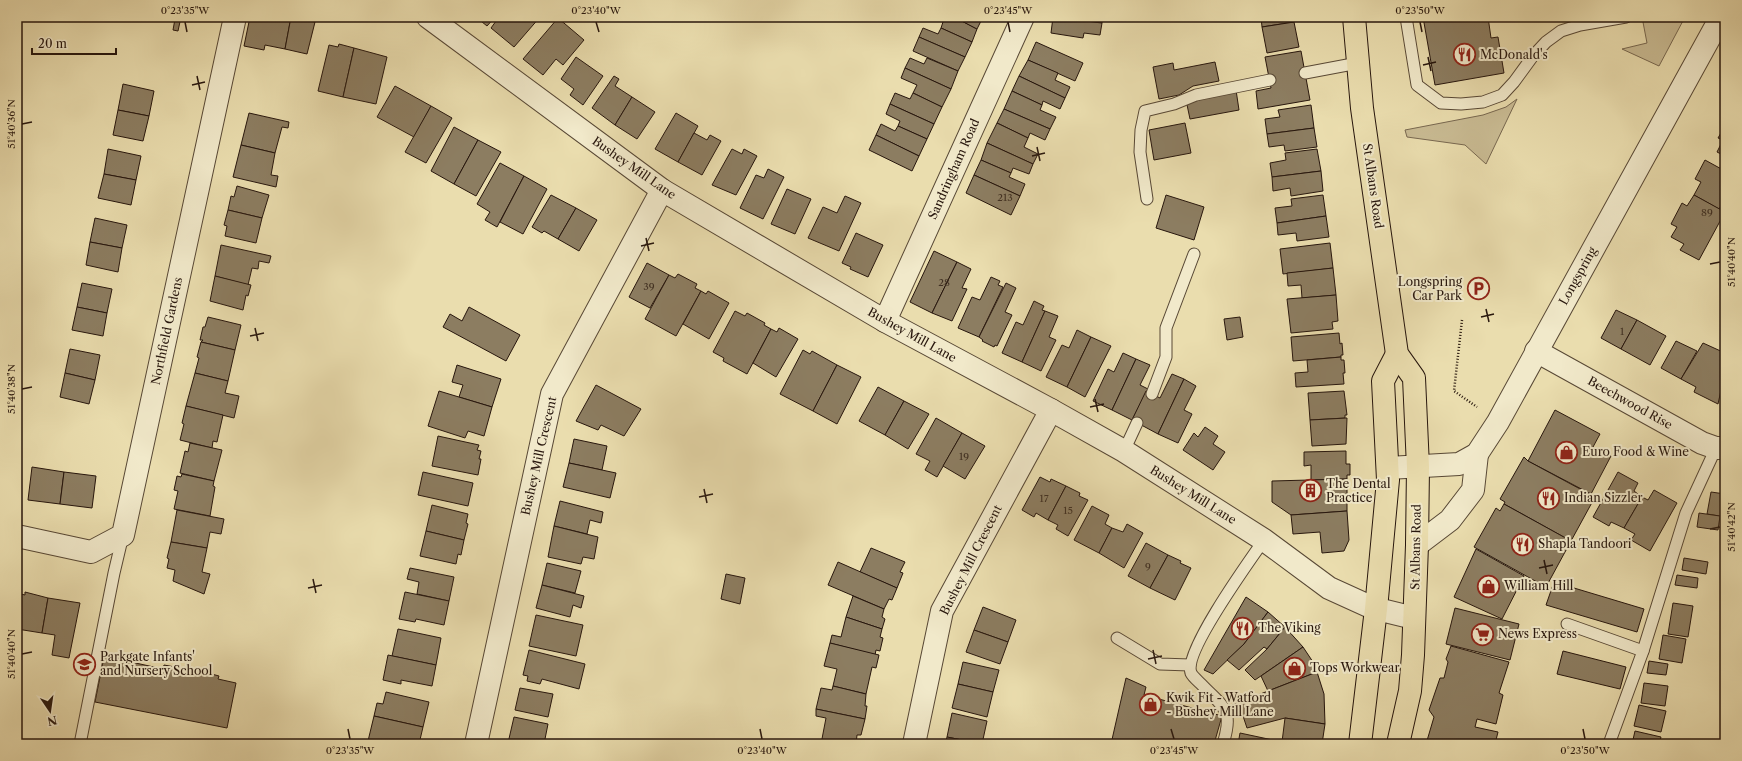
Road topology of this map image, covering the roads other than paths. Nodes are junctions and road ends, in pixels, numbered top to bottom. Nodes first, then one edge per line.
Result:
1 (235, 17) edge
2 (428, 17) edge
3 (1023, 17) edge
4 (1354, 17) edge
5 (1406, 17) edge
6 (1626, 17) edge
7 (1721, 17) edge
8 (1358, 63) junction
9 (1305, 73) dead end
10 (1270, 80) dead end
11 (662, 190) junction
12 (1147, 199) dead end
13 (1194, 254) dead end
14 (885, 321) junction
15 (1536, 351) junction
16 (1397, 354) junction
17 (1152, 394) dead end
18 (1051, 410) junction
19 (1137, 423) dead end
20 (1721, 448) edge
21 (1124, 451) junction
22 (1477, 454) junction
23 (1418, 467) junction
24 (1388, 468) junction
25 (123, 535) junction
26 (17, 536) edge
27 (1264, 540) junction
28 (1417, 545) junction
29 (1376, 609) junction
30 (1414, 618) junction
31 (1567, 624) dead end
32 (1117, 638) dead end
33 (1643, 651) junction
34 (1190, 665) junction
35 (80, 744) edge
36 (476, 744) edge
37 (914, 744) edge
38 (1223, 744) edge
39 (1360, 744) edge
40 (1398, 744) edge
41 (1609, 744) edge

1 - 25 street, Northfield Gardens
2 - 11 street, Bushey Mill Lane
3 - 14 street, Sandringham Road
4 - 8 main road, St Albans Road
5 - 6 lane
7 - 15 street, Longspring
8 - 9 lane
8 - 16 main road, St Albans Road
10 - 12 lane
11 - 14 street, Bushey Mill Lane
11 - 36 street, Bushey Mill Crescent
13 - 17 lane
14 - 18 street, Bushey Mill Lane
15 - 20 street, Beechwood Rise
15 - 22 street, Longspring
16 - 23 main road, St Albans Road
16 - 24 main road
18 - 21 street, Bushey Mill Lane
18 - 37 street, Bushey Mill Crescent
19 - 21 lane
20 - 33 lane
21 - 27 street, Bushey Mill Lane
22 - 23 street, Longspring
22 - 28 street
23 - 24 street, Longspring
23 - 28 main road, St Albans Road
24 - 29 main road
25 - 26 street
25 - 35 lane
27 - 29 street, Bushey Mill Lane
27 - 34 lane
28 - 30 main road, St Albans Road
29 - 30 street, Bushey Mill Lane
29 - 39 main road
30 - 40 main road, St Albans Road
31 - 33 lane
32 - 34 lane
33 - 41 lane
34 - 38 lane

